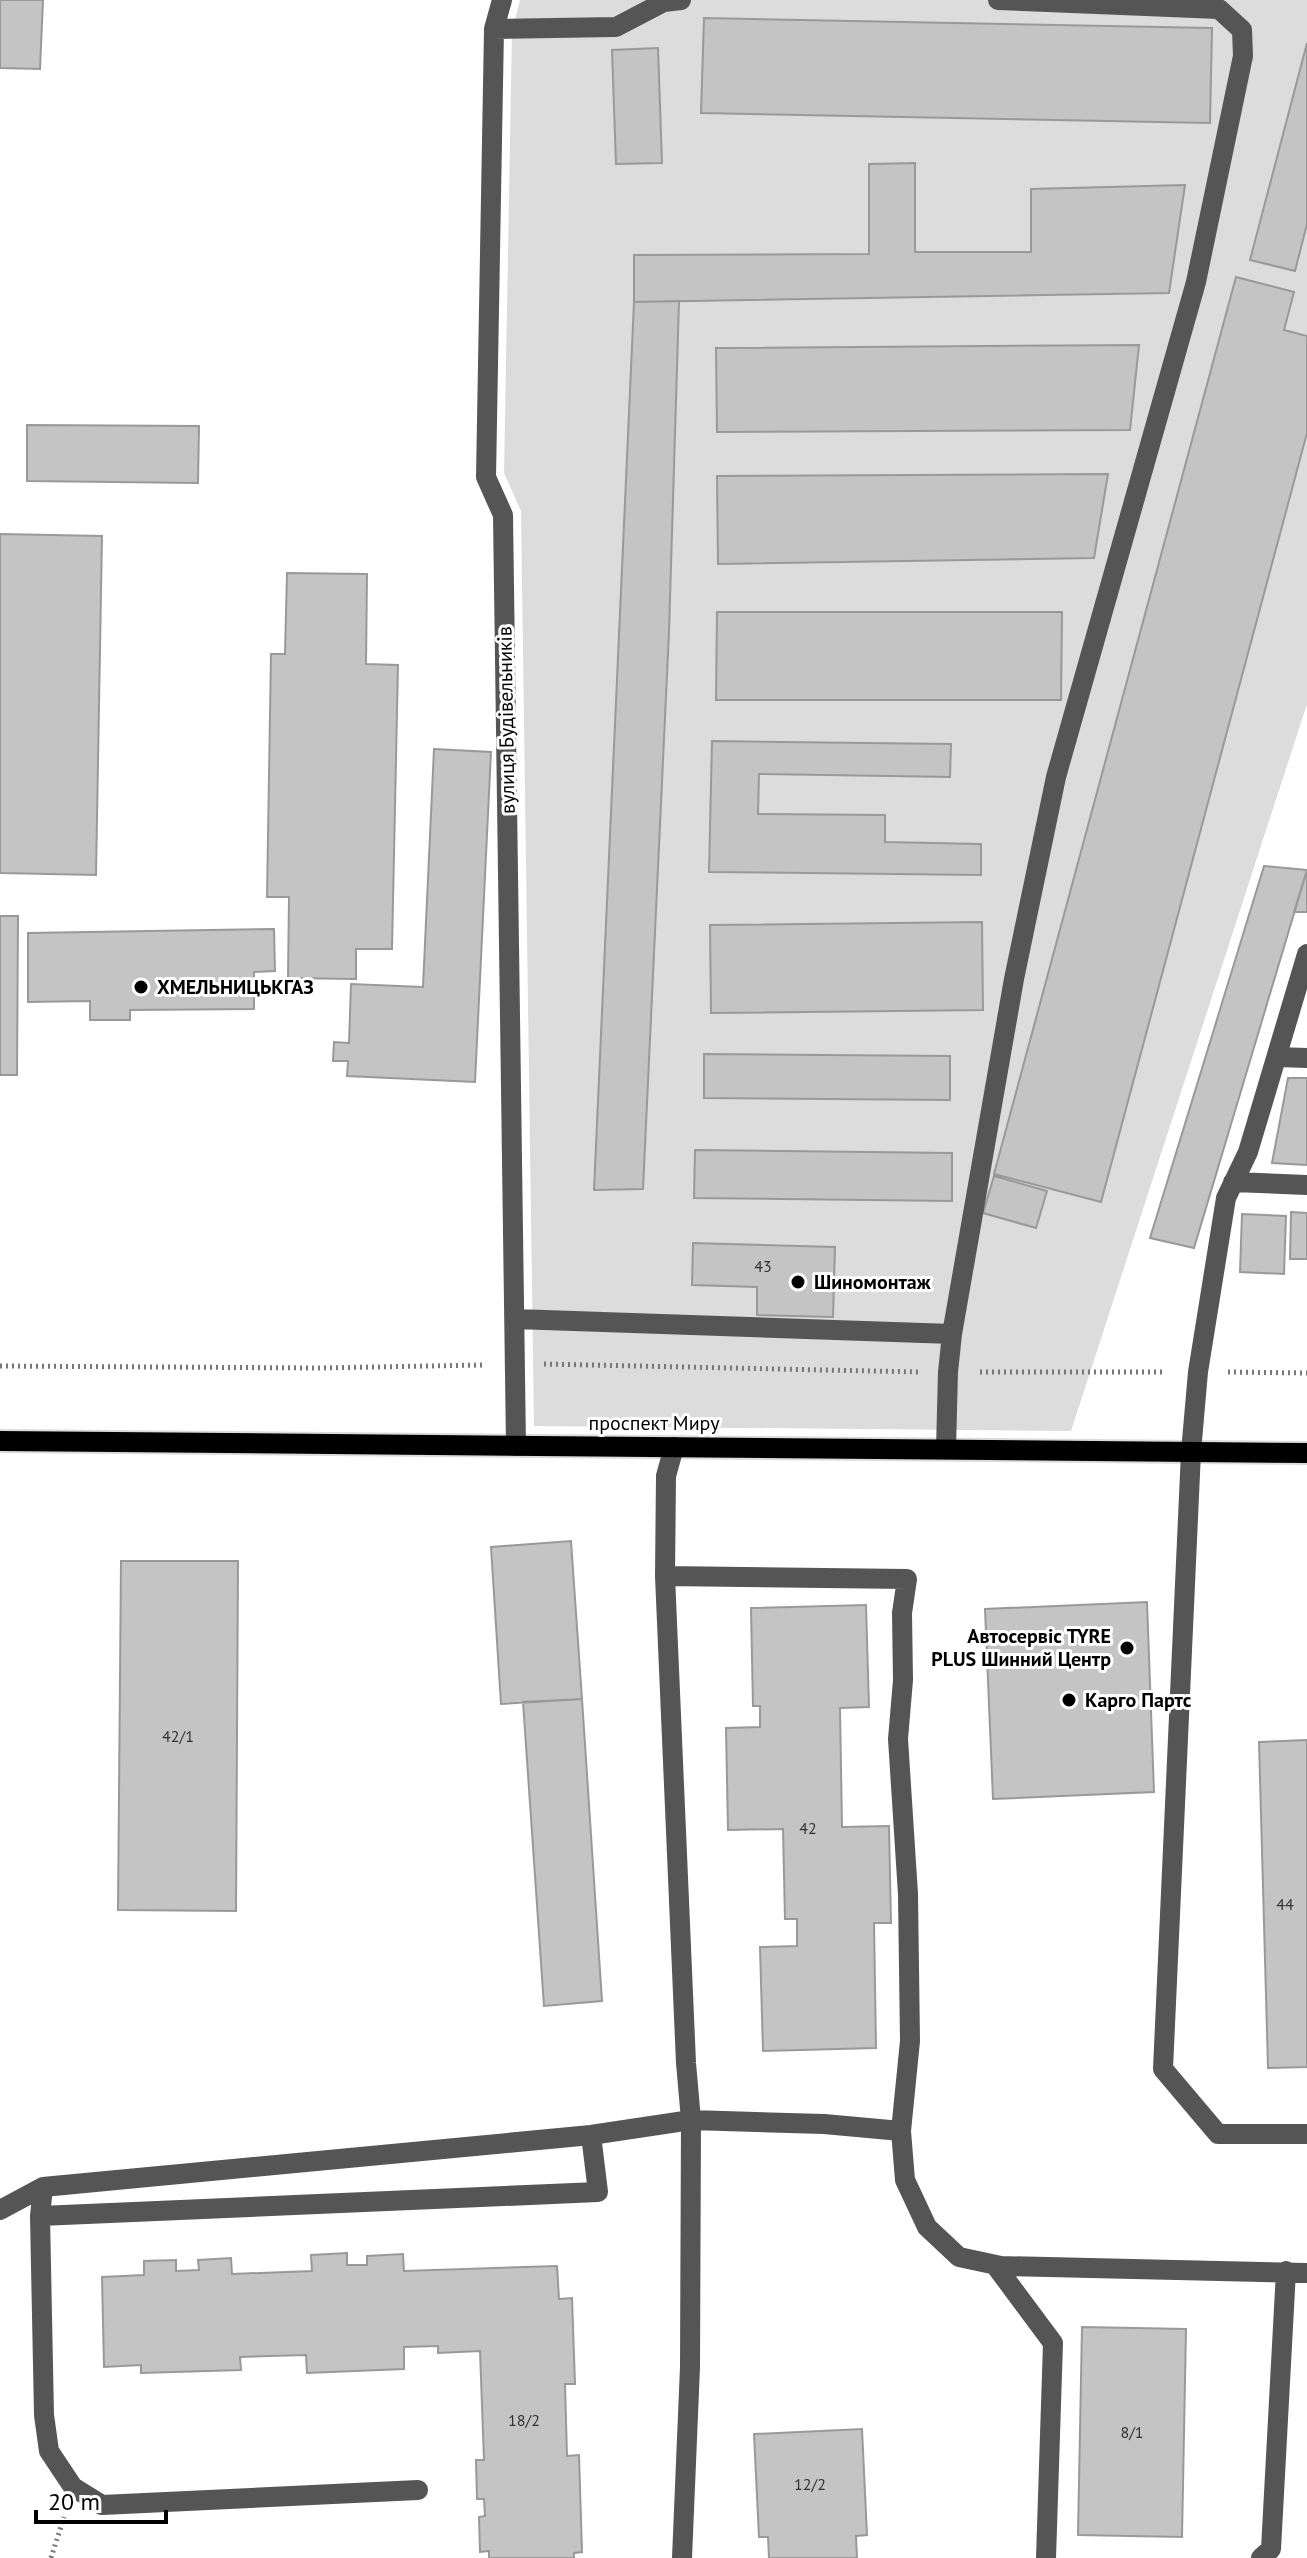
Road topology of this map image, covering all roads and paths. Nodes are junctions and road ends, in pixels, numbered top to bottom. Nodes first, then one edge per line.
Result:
1 (502, 0) edge
2 (681, 0) edge
3 (998, 0) edge
4 (494, 29) junction
5 (1307, 954) edge
6 (1277, 1057) junction
7 (1307, 1058) edge
8 (1233, 1182) junction
9 (1307, 1185) edge
10 (515, 1319) junction
11 (952, 1334) junction
12 (515, 1364) junction
13 (0, 1366) edge
14 (948, 1372) junction
15 (1198, 1372) junction
16 (1307, 1373) edge
17 (0, 1441) edge
18 (516, 1446) junction
19 (674, 1447) junction
20 (946, 1449) junction
21 (1191, 1452) junction
22 (1307, 1453) edge
23 (665, 1576) junction
24 (691, 2120) junction
25 (901, 2131) junction
26 (1307, 2134) edge
27 (591, 2135) junction
28 (43, 2187) junction
29 (0, 2210) edge
30 (40, 2216) junction
31 (995, 2265) junction
32 (1286, 2271) junction
33 (1307, 2273) edge
34 (73, 2487) junction
35 (418, 2490) dead end
36 (51, 2558) edge
37 (682, 2558) edge
38 (1046, 2558) edge
39 (1261, 2558) edge

1 - 4 street, вулиця Будівельників
2 - 4 street
3 - 11 street
4 - 10 street, вулиця Будівельників
5 - 6 street
6 - 7 street
6 - 8 street
8 - 9 street
8 - 15 street
10 - 11 street
10 - 12 street, вулиця Будівельників
11 - 14 street
12 - 13 path
12 - 14 path
12 - 18 street, вулиця Будівельників
14 - 15 path
14 - 20 street
15 - 16 path
15 - 21 street
17 - 18 main road, проспект Миру
18 - 19 main road, проспект Миру
19 - 20 main road, проспект Миру
19 - 23 street
20 - 21 main road, проспект Миру
21 - 22 main road, проспект Миру
21 - 26 street
23 - 24 street
23 - 25 street
24 - 25 street
24 - 27 street
24 - 37 street
25 - 31 street
27 - 28 street
27 - 30 street
28 - 29 street
28 - 30 street
30 - 34 street
31 - 32 street
31 - 38 street
32 - 33 street
32 - 39 street
34 - 35 street
34 - 36 path

